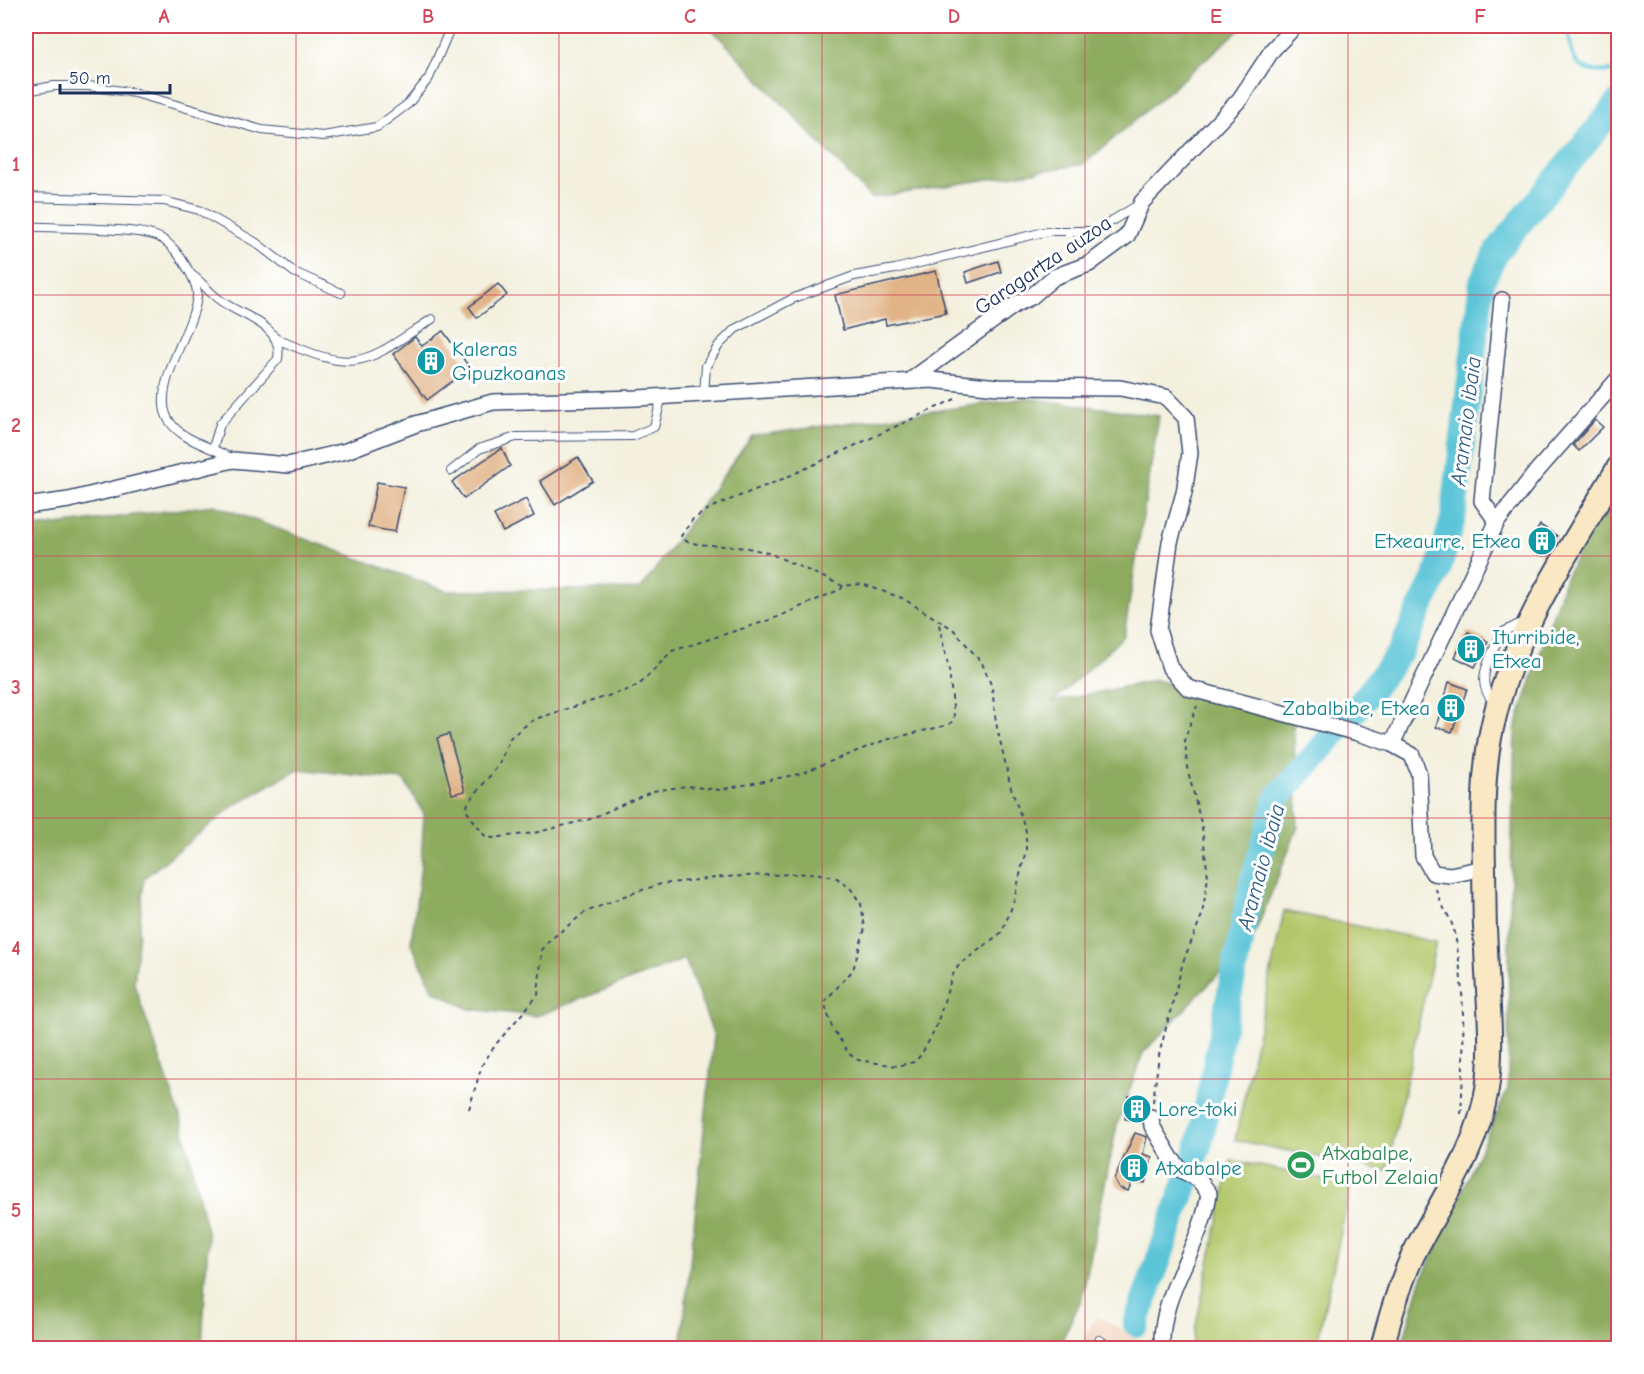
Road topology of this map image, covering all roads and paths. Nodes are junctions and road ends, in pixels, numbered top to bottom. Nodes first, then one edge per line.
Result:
1 (450, 26) edge
2 (1295, 26) edge
3 (26, 91) edge
4 (26, 197) edge
5 (1142, 202) junction
6 (26, 226) edge
7 (192, 275) junction
8 (341, 293) dead end
9 (1502, 300) dead end
10 (432, 319) dead end
11 (277, 339) junction
12 (1618, 379) edge
13 (909, 382) junction
14 (988, 386) junction
15 (704, 394) junction
16 (662, 396) junction
17 (213, 448) junction
18 (233, 460) junction
19 (1618, 468) edge
20 (451, 471) dead end
21 (26, 506) edge
22 (1497, 522) junction
23 (843, 586) junction
24 (938, 618) junction
25 (1203, 693) junction
26 (1392, 744) junction
27 (1484, 868) junction
28 (1433, 873) junction
29 (469, 1109) dead end
30 (1461, 1115) dead end
31 (1151, 1117) joint
32 (1100, 1340) dead end
33 (1113, 1348) edge
34 (1162, 1348) edge
35 (1382, 1348) edge

1 - 3 lane
2 - 5 street, Garagartza auzoa
4 - 8 lane
5 - 13 street, Garagartza auzoa
5 - 15 lane
6 - 7 lane
7 - 11 lane
7 - 17 lane
9 - 22 street
10 - 11 lane
11 - 17 lane
12 - 22 street
13 - 14 street
13 - 15 street
14 - 23 path
14 - 25 street
15 - 16 street
16 - 18 street
16 - 20 lane
17 - 18 lane
18 - 21 street
19 - 27 main road
22 - 26 street
23 - 24 path
23 - 24 path
24 - 29 path
25 - 26 street
25 - 31 path
26 - 28 street
27 - 28 street
27 - 35 main road
28 - 30 path
31 - 34 street
32 - 33 lane

